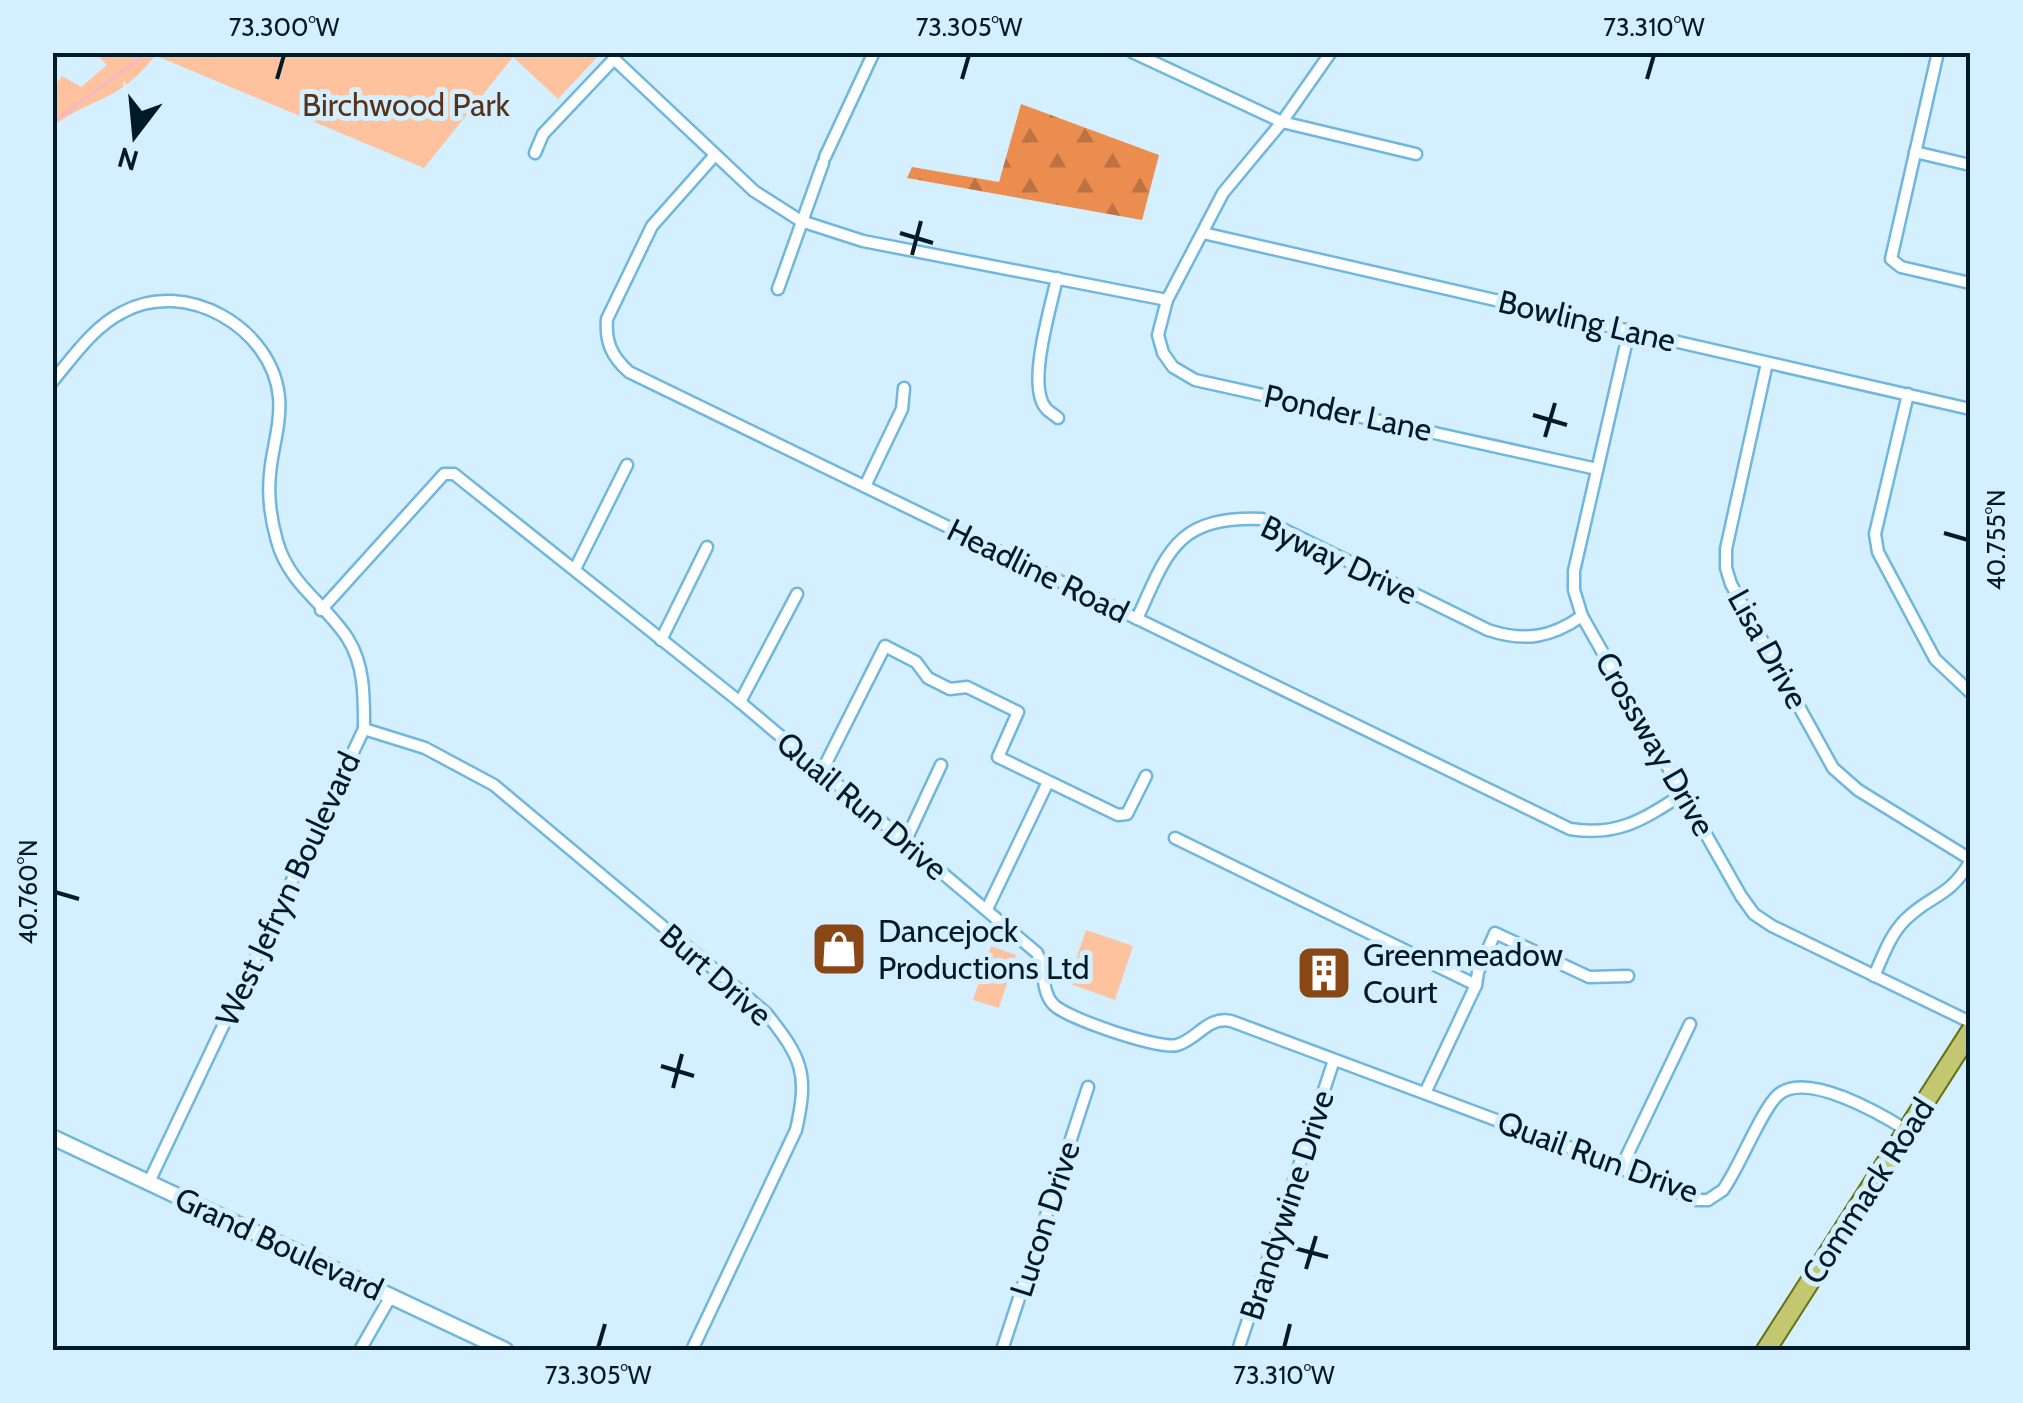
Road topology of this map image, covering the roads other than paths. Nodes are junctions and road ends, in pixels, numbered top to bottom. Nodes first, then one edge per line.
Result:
1 (874, 52) edge
2 (1132, 52) edge
3 (1332, 52) edge
4 (1938, 52) edge
5 (1282, 122) junction
6 (535, 152) dead end
7 (1915, 152) junction
8 (1416, 154) dead end
9 (715, 155) junction
10 (1970, 164) edge
11 (801, 221) junction
12 (1203, 232) junction
13 (1057, 278) junction
14 (1970, 283) edge
15 (778, 289) dead end
16 (1167, 300) junction
17 (1629, 331) junction
18 (1767, 363) junction
19 (52, 382) edge
20 (904, 388) dead end
21 (1908, 394) junction
22 (1970, 409) edge
23 (1058, 418) dead end
24 (627, 465) dead end
25 (1597, 470) junction
26 (865, 486) junction
27 (707, 547) dead end
28 (575, 570) junction
29 (796, 594) dead end
30 (321, 610) junction
31 (1582, 616) junction
32 (1137, 619) junction
33 (661, 640) junction
34 (1970, 692) edge
35 (740, 702) junction
36 (364, 728) junction
37 (941, 765) dead end
38 (821, 774) junction
39 (1146, 776) dead end
40 (1048, 782) junction
41 (1683, 794) junction
42 (1175, 838) dead end
43 (905, 842) junction
44 (1970, 861) edge
45 (987, 910) junction
46 (1628, 976) dead end
47 (1874, 976) junction
48 (1476, 984) junction
49 (1970, 1022) edge
50 (1690, 1024) dead end
51 (1970, 1032) edge
52 (1334, 1060) junction
53 (1088, 1087) dead end
54 (1425, 1093) junction
55 (1908, 1132) junction
56 (52, 1137) edge
57 (1621, 1168) junction
58 (149, 1182) junction
59 (391, 1296) junction
60 (364, 1349) edge
61 (505, 1350) edge
62 (692, 1350) edge
63 (1002, 1350) edge
64 (1238, 1350) edge
65 (1766, 1350) edge

1 - 11 street
2 - 5 street
3 - 5 street
4 - 7 street
5 - 8 street
5 - 12 street
6 - 9 street
7 - 10 street
7 - 14 street
9 - 11 street
9 - 26 street, Headline Road
11 - 13 street
11 - 15 street
12 - 16 street
12 - 17 street, Bowling Lane
13 - 16 street
13 - 23 street
16 - 25 street, Ponder Lane
17 - 18 street, Bowling Lane
17 - 25 street, Crossway Drive
18 - 21 street, Bowling Lane
18 - 44 street, Lisa Drive
19 - 30 street, West Jefryn Boulevard
20 - 26 street
21 - 22 street, Bowling Lane
21 - 34 street
24 - 28 street
25 - 31 street, Crossway Drive
26 - 32 street, Headline Road
27 - 33 street
28 - 30 street, Quail Run Drive
28 - 33 street, Quail Run Drive
29 - 35 street
30 - 36 street, West Jefryn Boulevard
31 - 32 street, Byway Drive
31 - 41 street, Crossway Drive
32 - 41 street, Headline Road
33 - 35 street, Quail Run Drive
35 - 38 street, Quail Run Drive
36 - 58 street, West Jefryn Boulevard
36 - 62 street, Burt Drive
37 - 43 street
38 - 40 street
38 - 43 street, Quail Run Drive
39 - 40 street
40 - 45 street
41 - 47 street, Crossway Drive
42 - 48 street
43 - 45 street, Quail Run Drive
44 - 47 street
45 - 52 street, Quail Run Drive
46 - 48 street
47 - 49 street, Crossway Drive
48 - 54 street
50 - 57 street
51 - 55 main road, Commack Road
52 - 54 street, Quail Run Drive
52 - 64 street, Brandywine Drive
53 - 63 street, Lucon Drive
54 - 57 street, Quail Run Drive
55 - 57 street, Quail Run Drive
55 - 65 main road, Commack Road
56 - 58 street, Grand Boulevard
58 - 59 street, Grand Boulevard
59 - 60 street
59 - 61 street, Grand Boulevard

